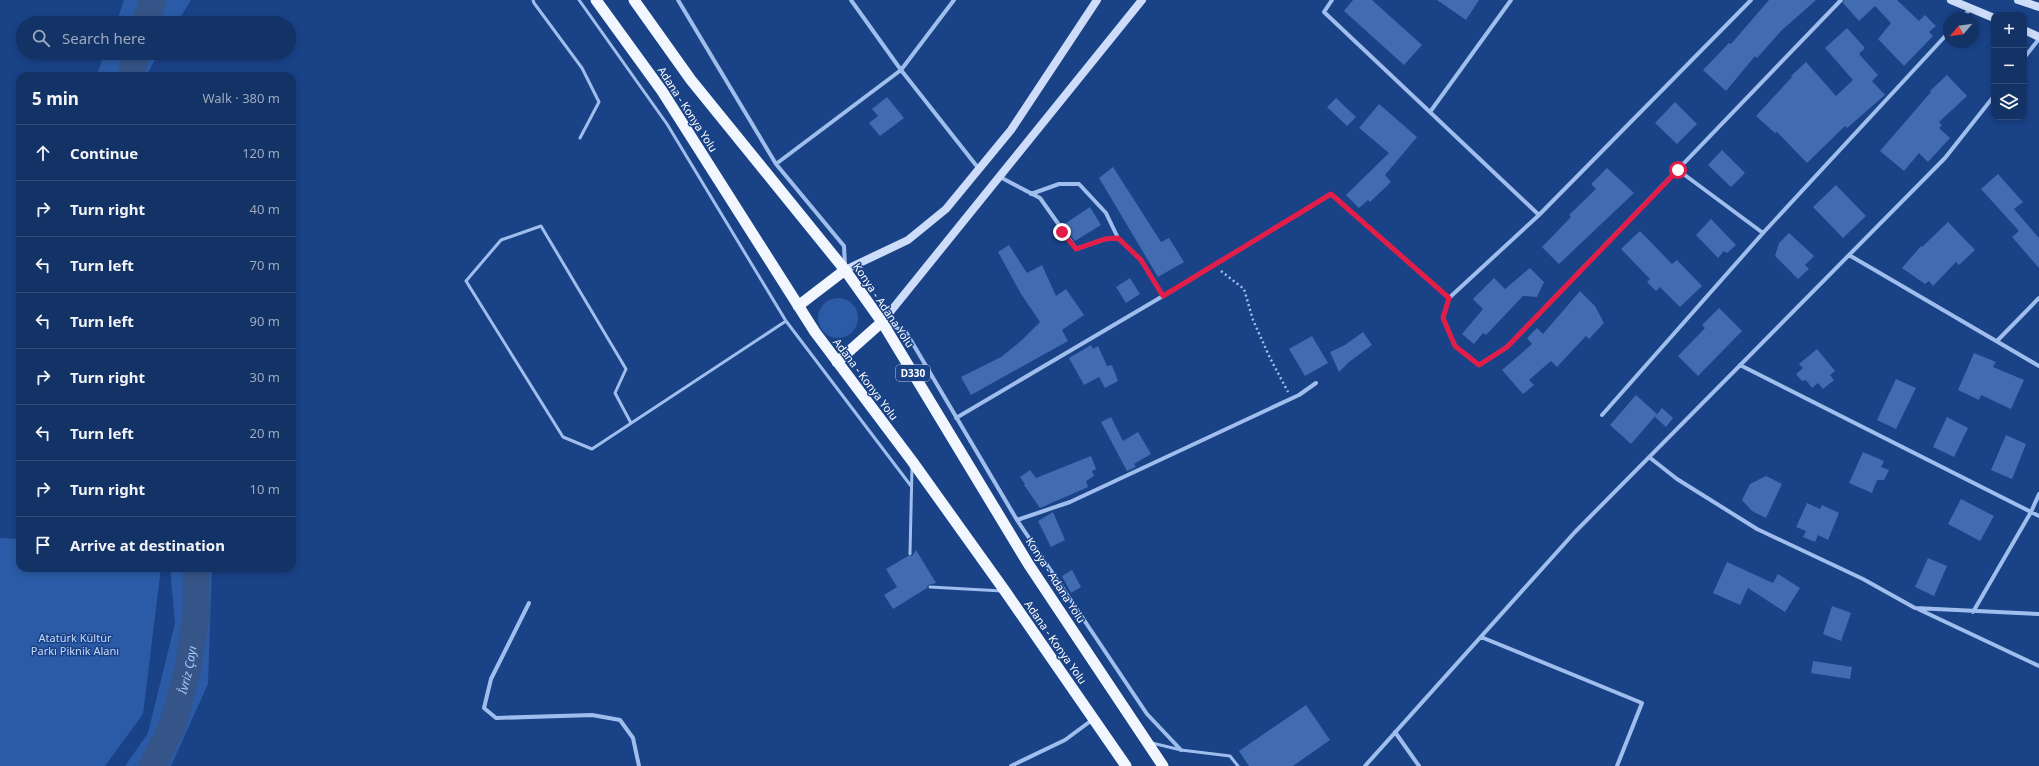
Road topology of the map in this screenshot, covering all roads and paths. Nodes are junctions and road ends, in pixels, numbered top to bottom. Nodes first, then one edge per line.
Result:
1 (533, 0) edge
2 (579, 0) edge
3 (596, 0) edge
4 (634, 0) edge
5 (678, 0) edge
6 (851, 0) edge
7 (954, 0) edge
8 (1097, 0) edge
9 (1142, 0) edge
10 (1332, 0) edge
11 (1511, 0) edge
12 (1751, 0) edge
13 (1841, 0) edge
14 (1951, 0) edge
15 (2018, 0) edge
16 (2039, 7) edge
17 (1971, 8) junction
18 (1967, 12) edge
19 (1991, 17) edge
20 (2027, 32) edge
21 (1943, 38) edge
22 (2039, 38) edge
23 (2027, 54) edge
24 (901, 70) junction
25 (1991, 100) edge
26 (1430, 112) junction
27 (580, 138) dead end
28 (776, 164) junction
29 (979, 169) junction
30 (1678, 170) junction
31 (1000, 178) junction
32 (1031, 194) junction
33 (1539, 215) junction
34 (1763, 233) junction
35 (1118, 238) junction
36 (1849, 255) junction
37 (1214, 265) junction
38 (846, 270) junction
39 (1163, 296) junction
40 (1449, 298) junction
41 (2039, 298) edge
42 (798, 306) junction
43 (786, 321) junction
44 (882, 322) junction
45 (1997, 341) junction
46 (837, 362) junction
47 (1740, 365) junction
48 (2039, 366) edge
49 (1316, 383) dead end
50 (1292, 399) junction
51 (1602, 415) dead end
52 (956, 418) junction
53 (631, 423) junction
54 (1649, 457) junction
55 (912, 461) junction
56 (911, 486) junction
57 (2039, 494) edge
58 (2032, 512) junction
59 (2039, 516) edge
60 (1017, 520) junction
61 (910, 554) dead end
62 (930, 587) dead end
63 (1006, 591) junction
64 (529, 603) dead end
65 (1915, 608) junction
66 (1973, 612) junction
67 (2039, 614) edge
68 (1481, 637) junction
69 (2039, 666) edge
70 (1094, 719) junction
71 (1395, 732) junction
72 (1147, 742) junction
73 (1181, 750) junction
74 (639, 766) edge
75 (1011, 766) edge
76 (1126, 766) edge
77 (1163, 766) edge
78 (1238, 766) edge
79 (1365, 766) edge
80 (1419, 766) edge
81 (1617, 766) edge

1 - 27 lane
2 - 43 lane
3 - 42 highway, Adana - Konya Yolu
4 - 38 highway, Konya - Adana Yolu / D330
5 - 28 street
6 - 24 street
7 - 24 street
8 - 29 main road
9 - 31 main road
10 - 26 street
11 - 26 street
12 - 33 street
13 - 30 street
14 - 17 main road
15 - 16 main road
17 - 18 street
17 - 19 main road
20 - 22 main road
21 - 34 street
22 - 23 street
24 - 28 street
24 - 29 street
25 - 36 street
26 - 33 street
28 - 38 street
29 - 38 main road
30 - 34 street
30 - 40 street
31 - 32 street
31 - 44 main road
32 - 35 street
32 - 35 street
33 - 40 street
34 - 51 street
35 - 39 street
36 - 45 street
36 - 47 street
37 - 39 street
37 - 40 street
37 - 50 path
38 - 42 highway
38 - 44 highway, Konya - Adana Yolu / D330
39 - 52 street
41 - 45 street
42 - 46 highway, Adana - Konya Yolu
43 - 53 lane
43 - 56 lane
44 - 46 highway
44 - 52 street
44 - 72 highway, Konya - Adana Yolu / D330
45 - 48 street
46 - 55 highway, Adana - Konya Yolu
47 - 54 street
47 - 58 street
49 - 50 street
50 - 60 street
52 - 60 street
53 - 53 lane
54 - 65 street
54 - 68 street
55 - 56 lane
55 - 63 highway, Adana - Konya Yolu
56 - 61 lane
57 - 58 street
58 - 59 street
58 - 66 street
60 - 73 street
62 - 63 lane
63 - 70 highway, Adana - Konya Yolu
64 - 74 street
65 - 66 street
65 - 69 street
66 - 67 street
68 - 71 street
68 - 81 street
70 - 75 street
70 - 76 highway, Adana - Konya Yolu
71 - 79 street
71 - 80 street
72 - 73 lane
72 - 77 highway, Konya - Adana Yolu / D330
73 - 78 lane

